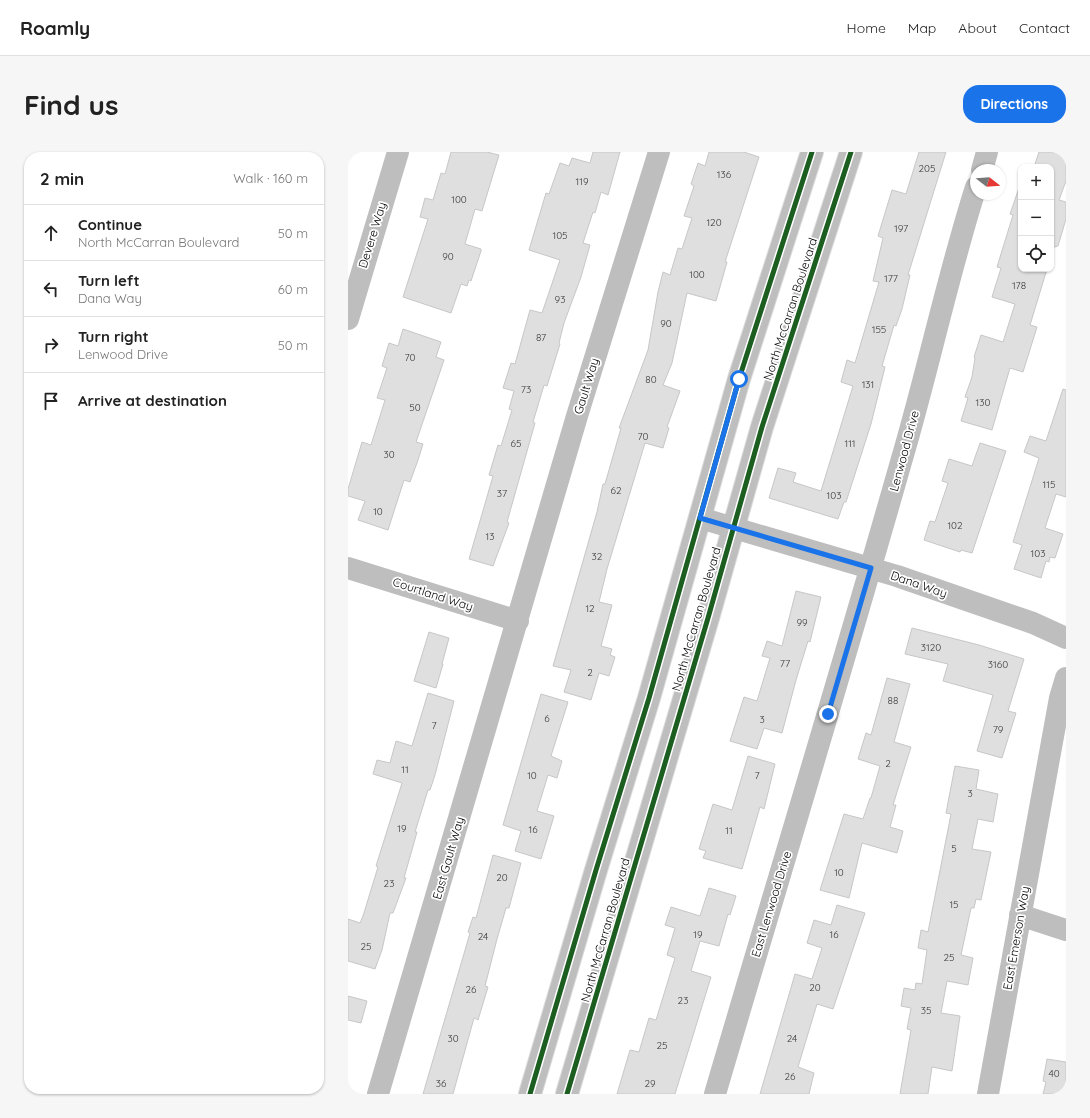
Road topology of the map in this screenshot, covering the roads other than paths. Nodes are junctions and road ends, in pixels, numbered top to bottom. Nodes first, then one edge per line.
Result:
1 (398, 152) edge
2 (659, 152) edge
3 (812, 152) edge
4 (851, 152) edge
5 (987, 152) edge
6 (984, 164) edge
7 (972, 200) edge
8 (348, 319) edge
9 (700, 518) junction
10 (733, 527) junction
11 (348, 568) edge
12 (871, 568) junction
13 (518, 621) junction
14 (1066, 638) edge
15 (1066, 678) edge
16 (828, 714) joint
17 (1020, 915) junction
18 (1066, 930) edge
19 (378, 1094) edge
20 (530, 1094) edge
21 (567, 1094) edge
22 (715, 1094) edge
23 (988, 1094) edge

1 - 8 street, Devere Way
2 - 13 street, Gault Way
3 - 9 street, North McCarran Boulevard
4 - 10 street, North McCarran Boulevard
5 - 6 street
7 - 12 street, Lenwood Drive
9 - 10 street, Dana Way
9 - 20 street, North McCarran Boulevard
10 - 12 street, Dana Way
10 - 21 street, North McCarran Boulevard
11 - 13 street, Courtland Way
12 - 14 street, Dana Way
12 - 16 street, Lenwood Drive
13 - 19 street, East Gault Way
15 - 17 street, East Emerson Way
16 - 22 street, East Lenwood Drive
17 - 18 street
17 - 23 street, East Emerson Way

